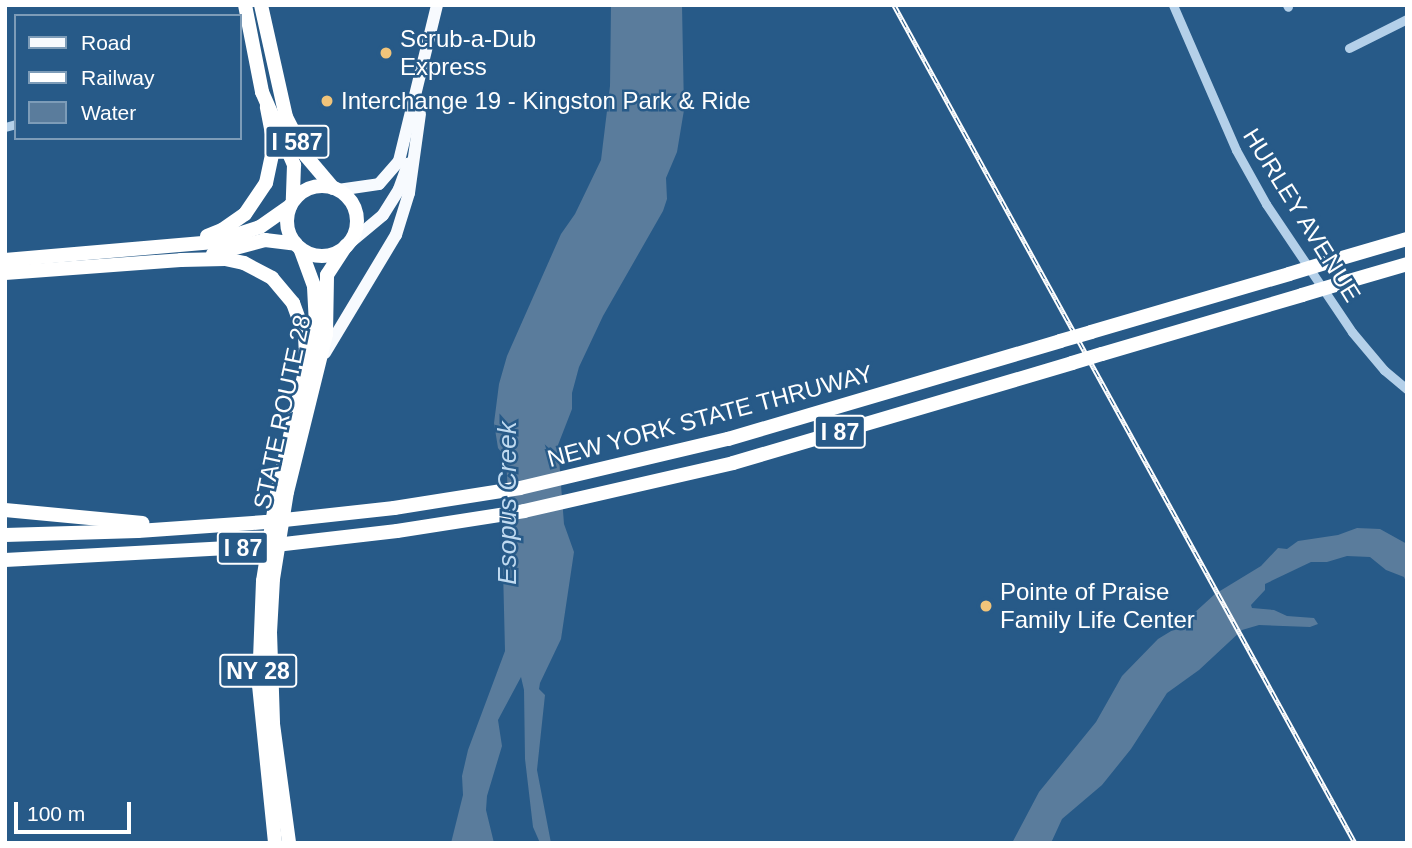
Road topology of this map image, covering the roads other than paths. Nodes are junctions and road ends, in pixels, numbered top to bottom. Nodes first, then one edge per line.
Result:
1 (245, 5) edge
2 (261, 5) edge
3 (436, 5) edge
4 (1173, 5) edge
5 (1407, 19) edge
6 (1349, 48) dead end
7 (421, 78) junction
8 (267, 107) junction
9 (420, 114) junction
10 (335, 189) junction
11 (292, 203) junction
12 (1407, 239) edge
13 (349, 243) junction
14 (298, 246) junction
15 (150, 249) junction
16 (5, 260) edge
17 (181, 260) junction
18 (1407, 264) edge
19 (5, 273) edge
20 (313, 366) junction
21 (1407, 389) edge
22 (5, 510) edge
23 (223, 526) junction
24 (5, 535) edge
25 (5, 560) edge
26 (268, 580) junction
27 (275, 843) edge
28 (289, 843) edge

1 - 8 highway, I 587
2 - 10 highway, I 587
3 - 7 main road
4 - 21 street, HURLEY AVENUE
5 - 6 street
7 - 9 main road
7 - 10 main road
8 - 11 highway, I 587
8 - 15 highway
9 - 13 main road
9 - 20 main road
10 - 11 highway
10 - 13 highway
11 - 14 highway
11 - 15 highway
12 - 23 highway, NEW YORK STATE THRUWAY / I 87, bridge
13 - 14 highway
13 - 20 highway, STATE ROUTE 28 / NY 28
14 - 17 highway
14 - 20 highway, STATE ROUTE 28 / NY 28
15 - 16 highway
17 - 19 highway
17 - 20 highway
18 - 25 highway, NEW YORK STATE THRUWAY / I 87, bridge
20 - 26 highway, STATE ROUTE 28 / NY 28, bridge
22 - 23 highway
23 - 24 highway, NEW YORK STATE THRUWAY / I 87
26 - 27 highway, STATE ROUTE 28 / NY 28
26 - 28 highway, STATE ROUTE 28 / NY 28

